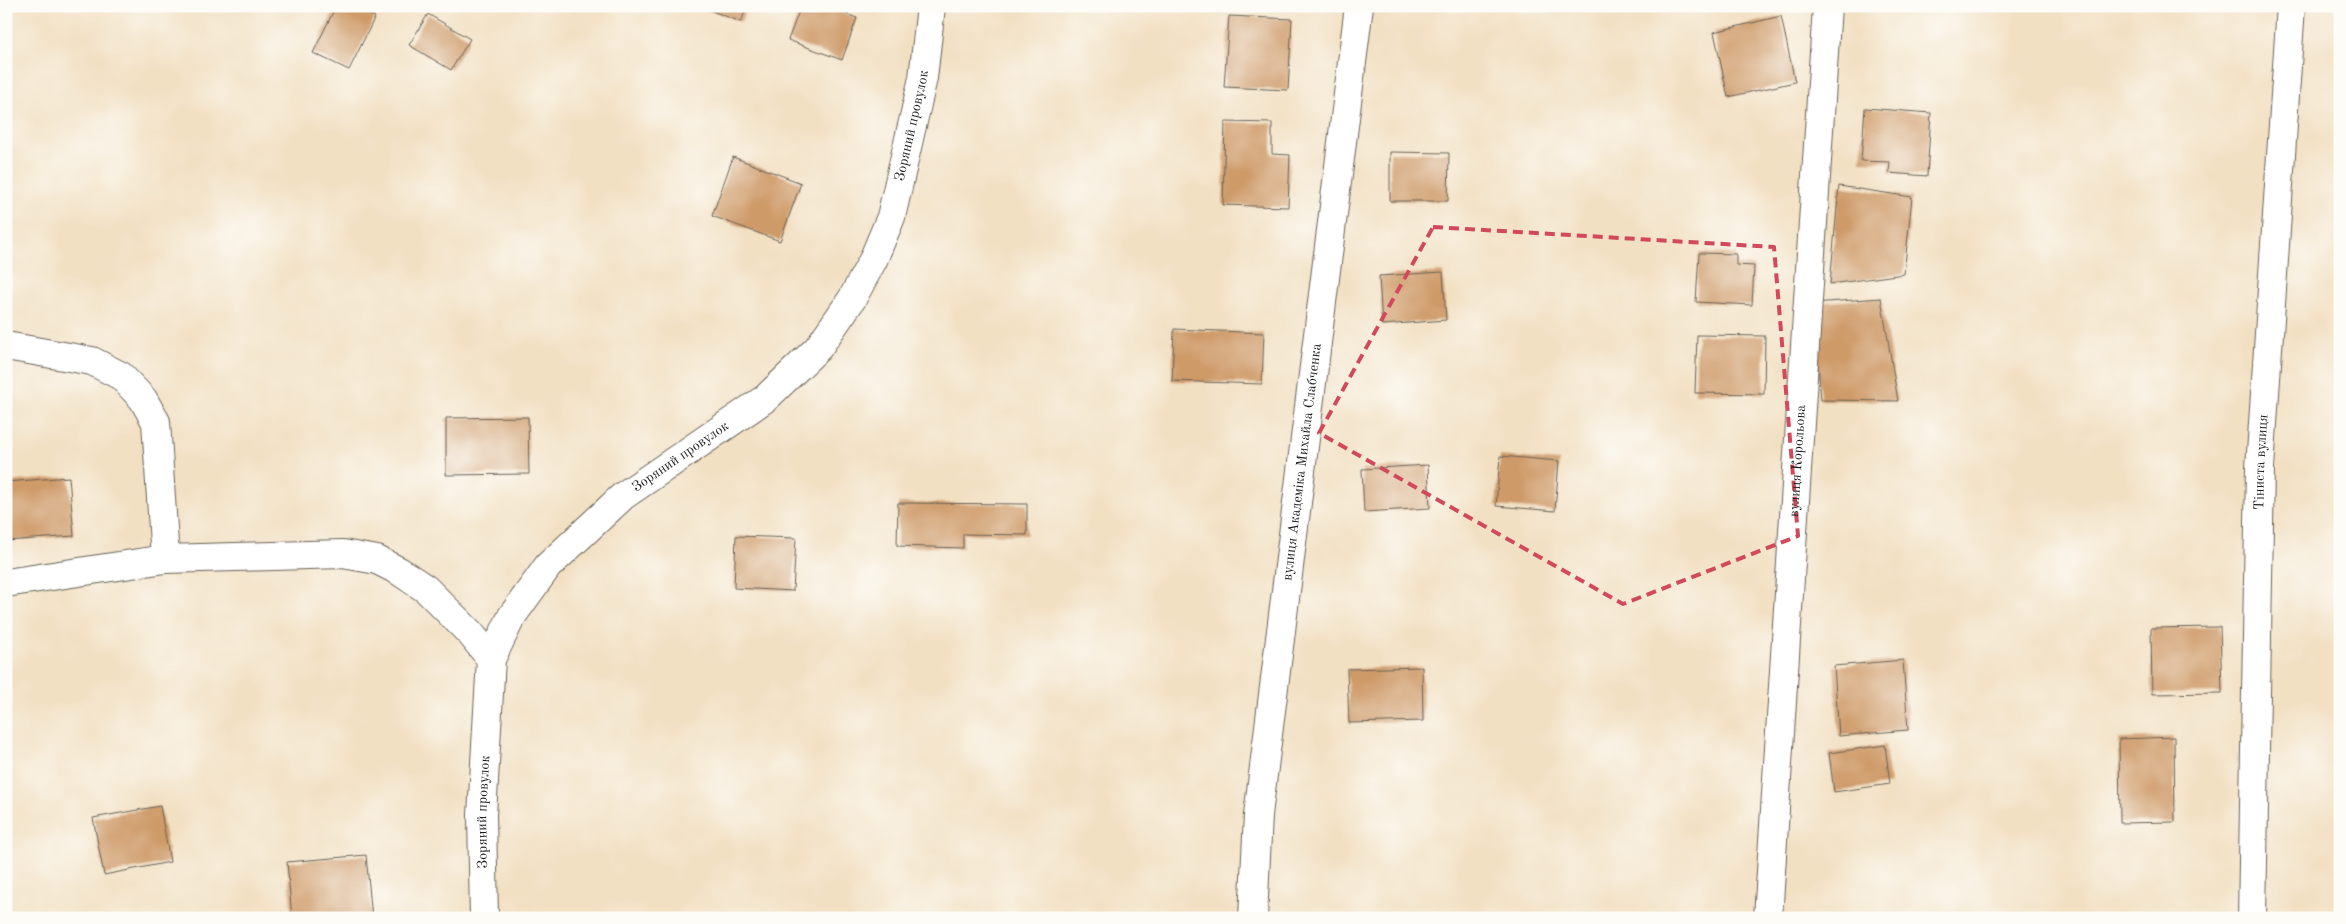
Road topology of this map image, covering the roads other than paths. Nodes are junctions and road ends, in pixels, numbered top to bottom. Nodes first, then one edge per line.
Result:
1 (931, 6) edge
2 (1359, 6) edge
3 (1827, 6) edge
4 (2291, 6) edge
5 (6, 346) edge
6 (165, 559) junction
7 (6, 583) edge
8 (491, 659) junction
9 (484, 918) edge
10 (1252, 918) edge
11 (1768, 918) edge
12 (2252, 918) edge

1 - 8 street, Зоряний провулок
2 - 10 street, вулиця Академіка Михайла Слабченка
3 - 11 street, вулиця Корольова
4 - 12 street, Тіниста вулиця
5 - 6 street
6 - 7 street
6 - 8 street
8 - 9 street, Зоряний провулок

